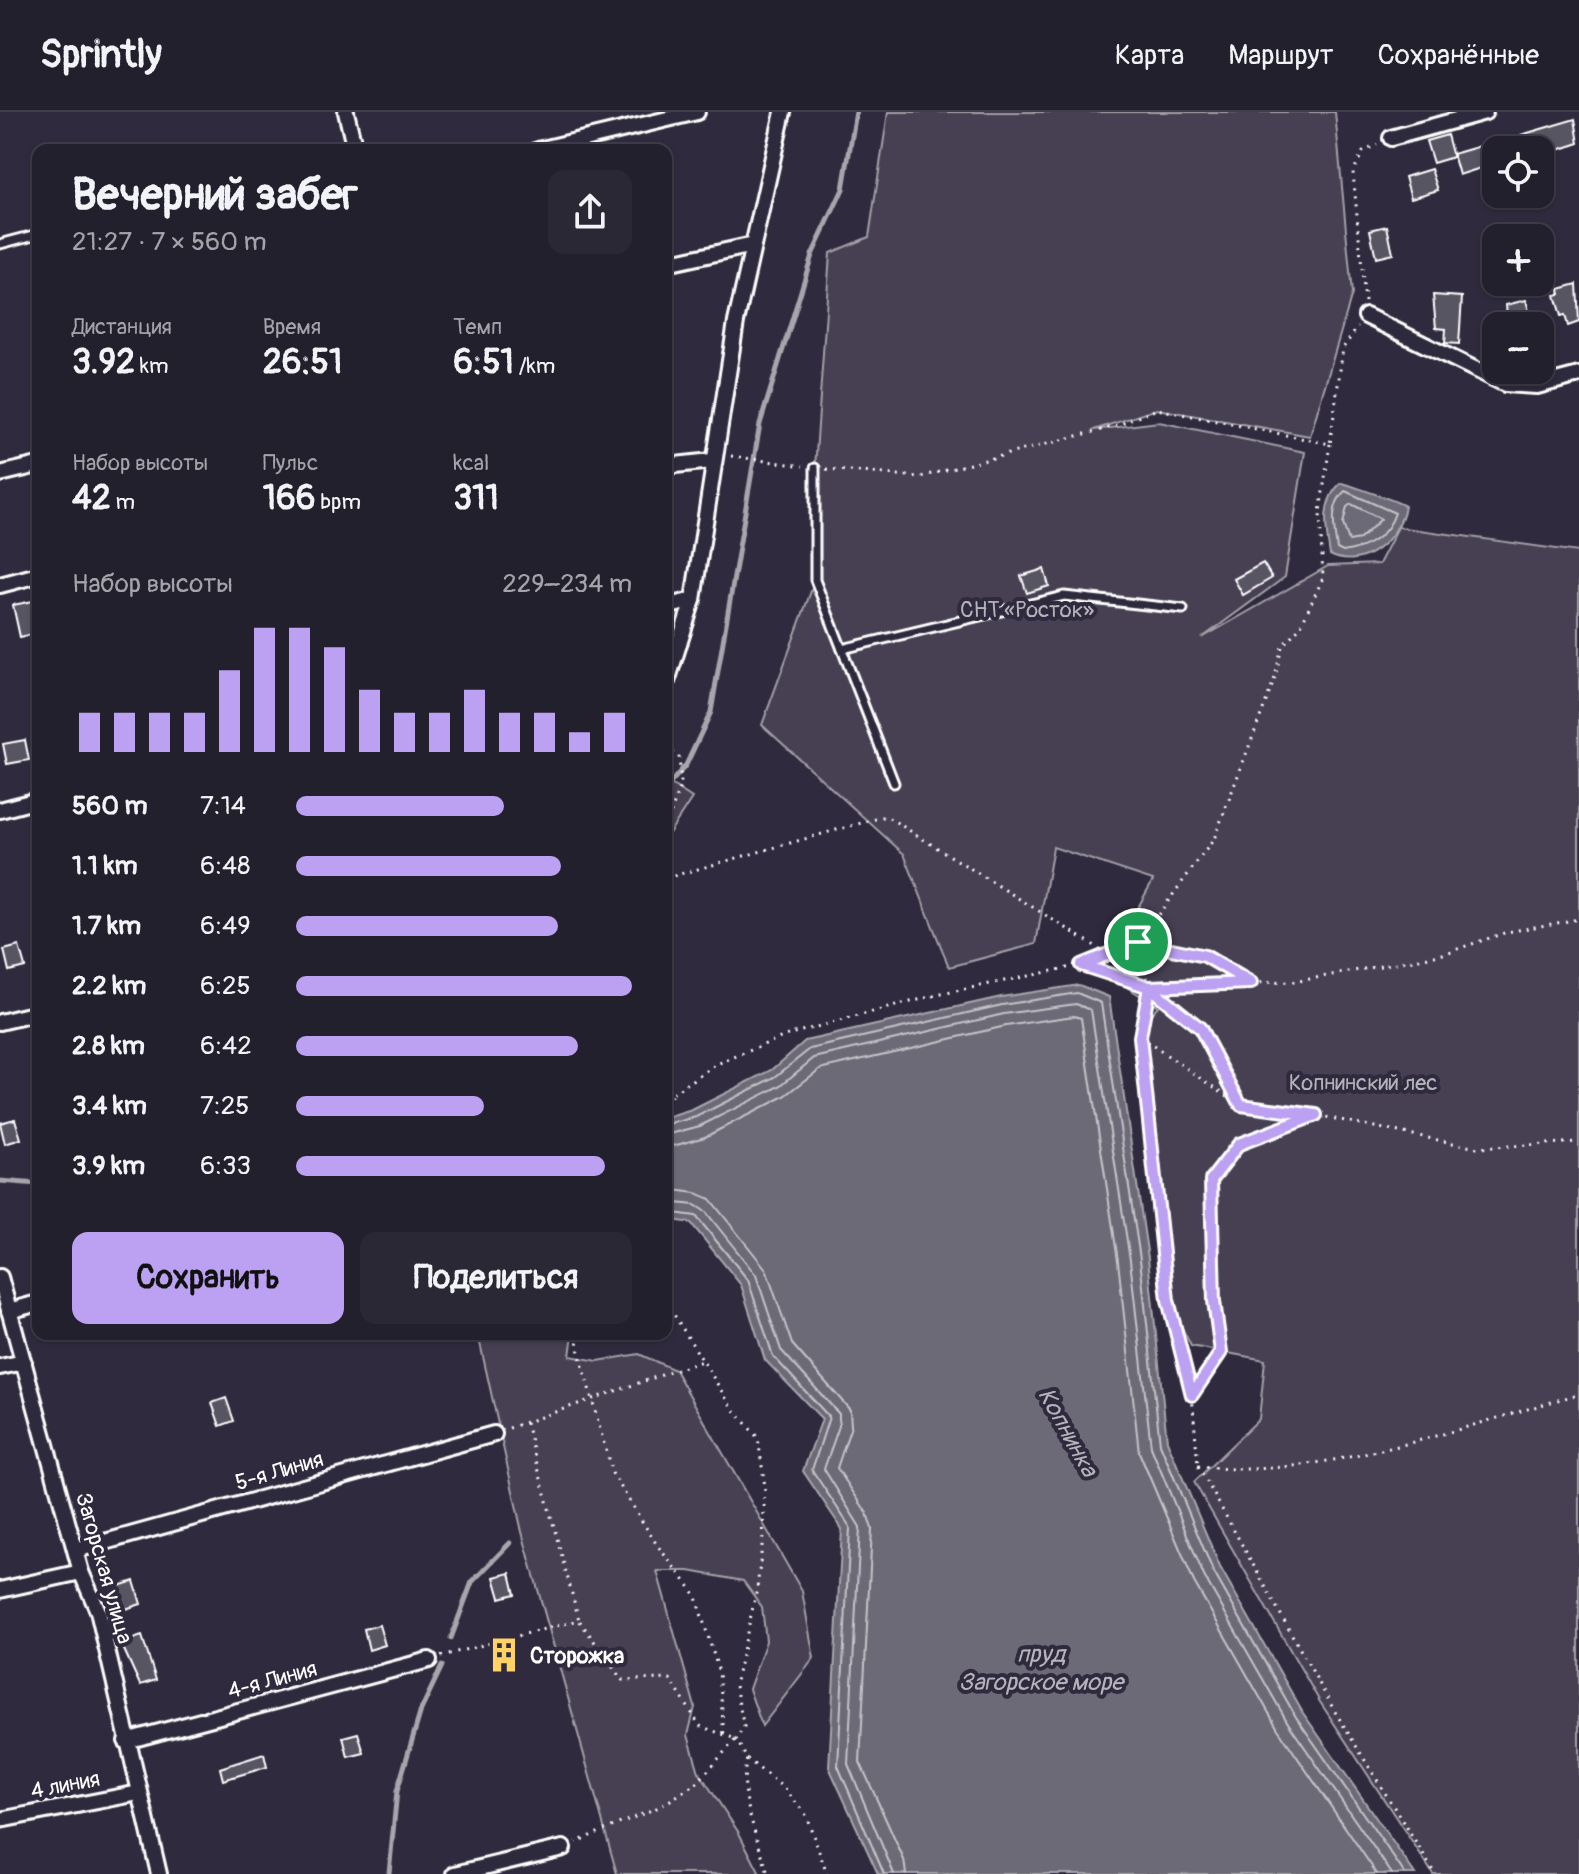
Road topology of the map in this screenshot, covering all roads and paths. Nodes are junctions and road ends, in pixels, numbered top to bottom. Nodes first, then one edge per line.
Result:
1 (346, 112) edge
2 (697, 112) edge
3 (783, 112) edge
4 (1485, 112) edge
5 (1391, 138) joint
6 (354, 144) edge
7 (563, 144) edge
8 (32, 236) edge
9 (0, 244) edge
10 (753, 245) junction
11 (672, 263) edge
12 (1366, 316) junction
13 (1579, 375) edge
14 (1330, 444) junction
15 (712, 461) junction
16 (672, 465) edge
17 (32, 466) edge
18 (815, 468) junction
19 (0, 474) edge
20 (32, 577) edge
21 (0, 585) edge
22 (693, 600) junction
23 (672, 605) edge
24 (1183, 609) dead end
25 (842, 649) junction
26 (672, 666) edge
27 (672, 752) edge
28 (894, 783) dead end
29 (32, 802) edge
30 (672, 809) edge
31 (0, 810) edge
32 (672, 876) edge
33 (1579, 919) edge
34 (1138, 942) junction
35 (1108, 954) junction
36 (1081, 965) junction
37 (1251, 983) junction
38 (1149, 987) junction
39 (32, 1014) edge
40 (0, 1022) edge
41 (1140, 1037) junction
42 (672, 1095) edge
43 (1241, 1105) junction
44 (1316, 1115) junction
45 (1579, 1142) edge
46 (0, 1277) edge
47 (32, 1305) edge
48 (9, 1311) junction
49 (672, 1311) edge
50 (578, 1340) edge
51 (703, 1360) junction
52 (24, 1362) junction
53 (0, 1367) edge
54 (1579, 1394) edge
55 (1192, 1395) junction
56 (593, 1399) junction
57 (526, 1422) junction
58 (494, 1434) joint
59 (1198, 1466) junction
60 (76, 1550) junction
61 (81, 1572) junction
62 (0, 1590) edge
63 (579, 1620) junction
64 (429, 1660) joint
65 (724, 1737) junction
66 (736, 1739) junction
67 (126, 1741) junction
68 (747, 1759) junction
69 (139, 1793) junction
70 (0, 1820) edge
71 (563, 1848) joint
72 (159, 1874) edge
73 (455, 1874) edge
74 (768, 1874) edge
75 (827, 1874) edge
76 (1435, 1874) edge

1 - 6 street
2 - 7 street
3 - 10 street
4 - 5 street
5 - 12 path
8 - 9 lane
10 - 11 street
10 - 15 street
12 - 13 street
12 - 14 path
14 - 18 path
14 - 34 path
15 - 16 street
15 - 18 path
15 - 22 street
17 - 19 street
18 - 25 lane
20 - 21 street
22 - 23 street
22 - 26 street
24 - 25 lane
25 - 28 lane
27 - 30 path
29 - 31 street
32 - 35 path
33 - 37 path
34 - 35 path
34 - 37 path
34 - 38 path
35 - 36 path
36 - 38 path
36 - 42 path
37 - 38 path
38 - 41 path
38 - 43 path
39 - 40 street
41 - 43 path
41 - 55 path
43 - 44 path
44 - 45 path
44 - 55 path
46 - 48 street, Загорская улица
47 - 48 street
48 - 52 street, Загорская улица
49 - 51 path
50 - 56 path
51 - 56 path
51 - 66 path
52 - 53 street
52 - 60 street, Загорская улица
54 - 59 path
55 - 59 path
56 - 57 path
56 - 65 path
57 - 58 path
57 - 63 path
58 - 60 street, 5-я Линия
59 - 76 path
60 - 61 street, Загорская улица
61 - 62 street
61 - 67 street, Загорская улица
63 - 64 path
63 - 65 path
64 - 67 street, 4-я Линия
65 - 66 path
66 - 68 path
66 - 71 path
67 - 69 street, Загорская улица
68 - 74 path
68 - 75 path
69 - 70 street, 4 линия
69 - 72 street, Загорская улица
71 - 73 street

